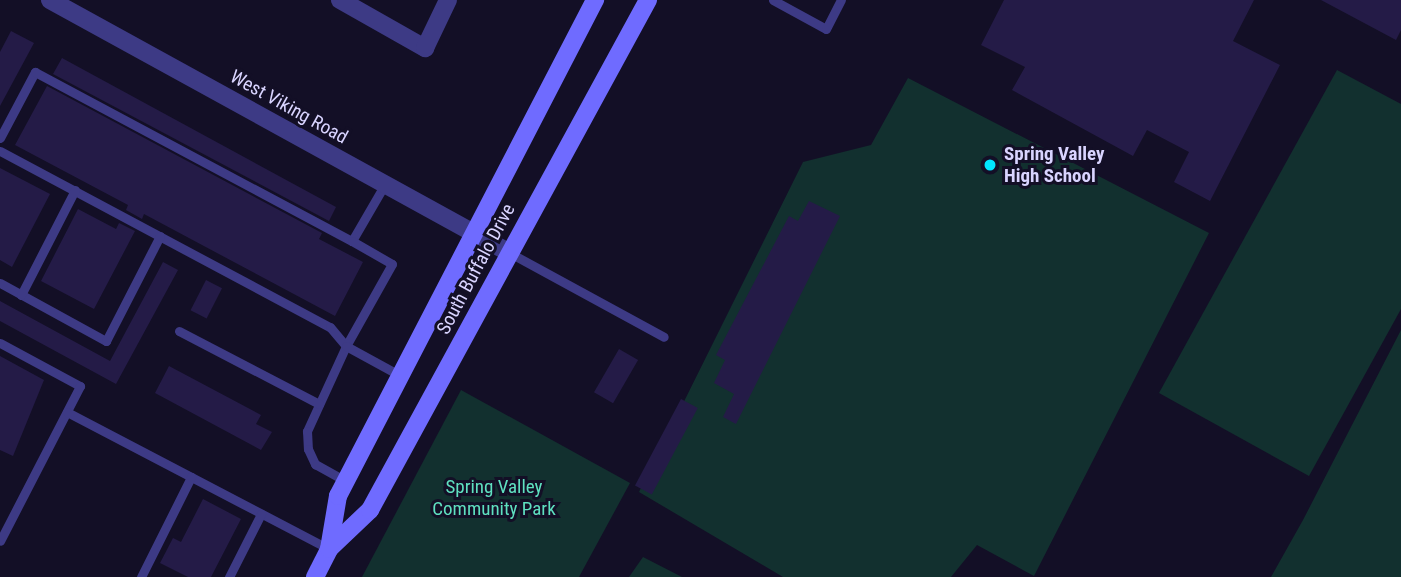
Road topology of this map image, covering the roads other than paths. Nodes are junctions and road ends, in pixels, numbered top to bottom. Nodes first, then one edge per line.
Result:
1 (50, 0) edge
2 (340, 0) edge
3 (449, 0) edge
4 (595, 0) edge
5 (648, 0) edge
6 (773, 0) edge
7 (841, 0) edge
8 (0, 138) edge
9 (0, 150) edge
10 (385, 184) junction
11 (75, 190) junction
12 (473, 232) junction
13 (160, 236) junction
14 (352, 242) junction
15 (508, 252) junction
16 (0, 283) edge
17 (21, 295) junction
18 (179, 331) dead end
19 (664, 337) dead end
20 (0, 343) edge
21 (346, 346) junction
22 (399, 375) junction
23 (319, 404) junction
24 (67, 412) junction
25 (191, 477) junction
26 (346, 481) junction
27 (261, 514) junction
28 (0, 541) edge
29 (329, 549) junction
30 (141, 577) edge
31 (229, 577) edge
32 (314, 577) edge

1 - 10 street, West Viking Road
2 - 3 street
4 - 12 main road, South Buffalo Drive
5 - 15 main road, South Buffalo Drive
6 - 7 lane
8 - 14 lane
9 - 11 lane
10 - 12 street, West Viking Road
10 - 14 lane
11 - 13 lane
11 - 17 lane
12 - 15 street, West Viking Road
12 - 22 main road, South Buffalo Drive
13 - 17 lane
13 - 21 lane
14 - 21 lane
15 - 19 lane
15 - 29 main road, South Buffalo Drive
16 - 17 lane
18 - 23 lane
20 - 24 lane
21 - 22 lane
21 - 23 lane
22 - 26 main road, South Buffalo Drive
23 - 26 lane
24 - 25 lane
24 - 28 lane
25 - 27 lane
25 - 30 lane
26 - 29 main road, South Buffalo Drive
27 - 29 lane
27 - 31 lane
29 - 32 main road, South Buffalo Drive

